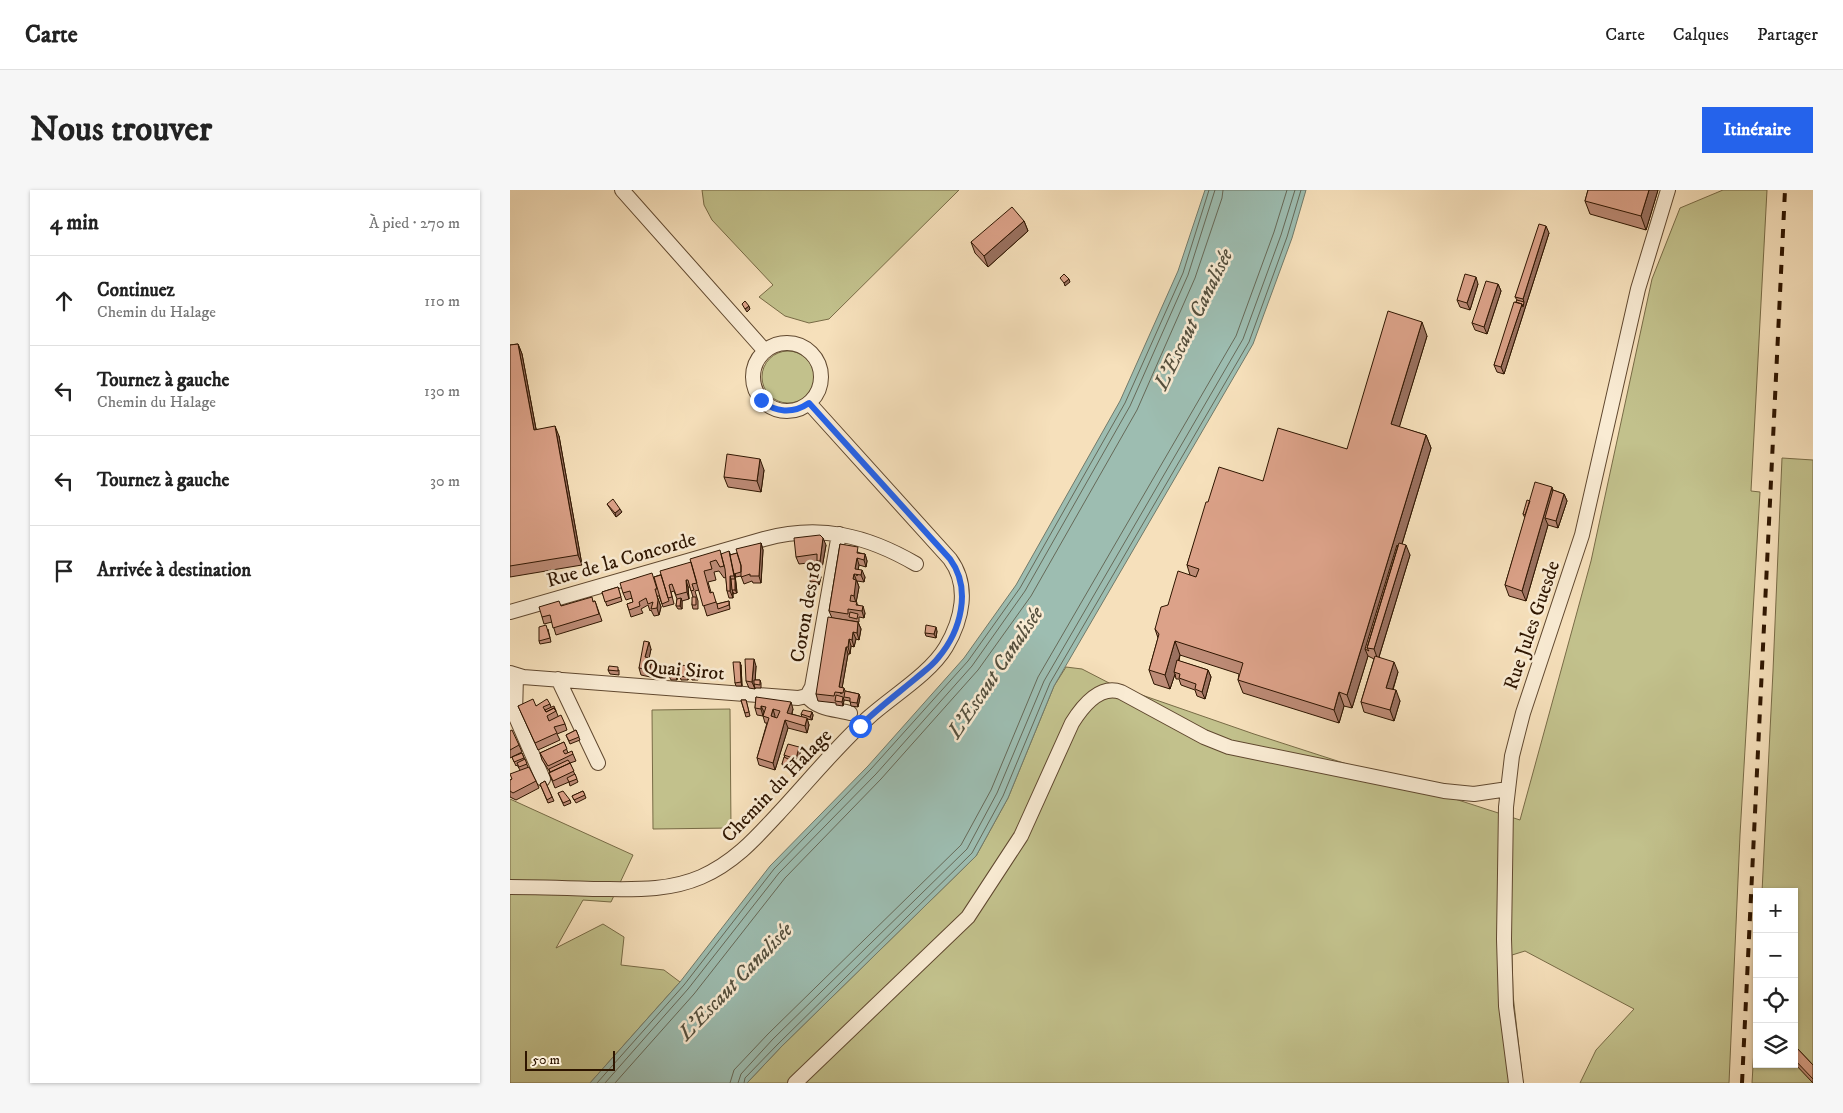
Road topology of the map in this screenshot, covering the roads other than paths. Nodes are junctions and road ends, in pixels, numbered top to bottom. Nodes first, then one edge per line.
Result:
1 (622, 190) edge
2 (1668, 190) edge
3 (765, 351) junction
4 (809, 403) junction
5 (839, 534) junction
6 (916, 564) dead end
7 (510, 612) edge
8 (513, 674) edge
9 (558, 679) junction
10 (807, 696) junction
11 (850, 713) dead end
12 (598, 763) dead end
13 (543, 780) edge
14 (1508, 789) junction
15 (510, 887) edge
16 (795, 1083) edge
17 (1516, 1083) edge

1 - 3 street
2 - 14 street, Rue Jules Guesde
3 - 4 street
3 - 4 street
4 - 15 street, Chemin du Halage
5 - 6 street, Rue de la Concorde
5 - 7 street, Rue de la Concorde
5 - 10 street, Coron des 18
8 - 9 street, Quai Sirot
8 - 13 street
9 - 10 street, Quai Sirot
9 - 12 street
10 - 11 street
14 - 16 street
14 - 17 street, Rue Jules Guesde

